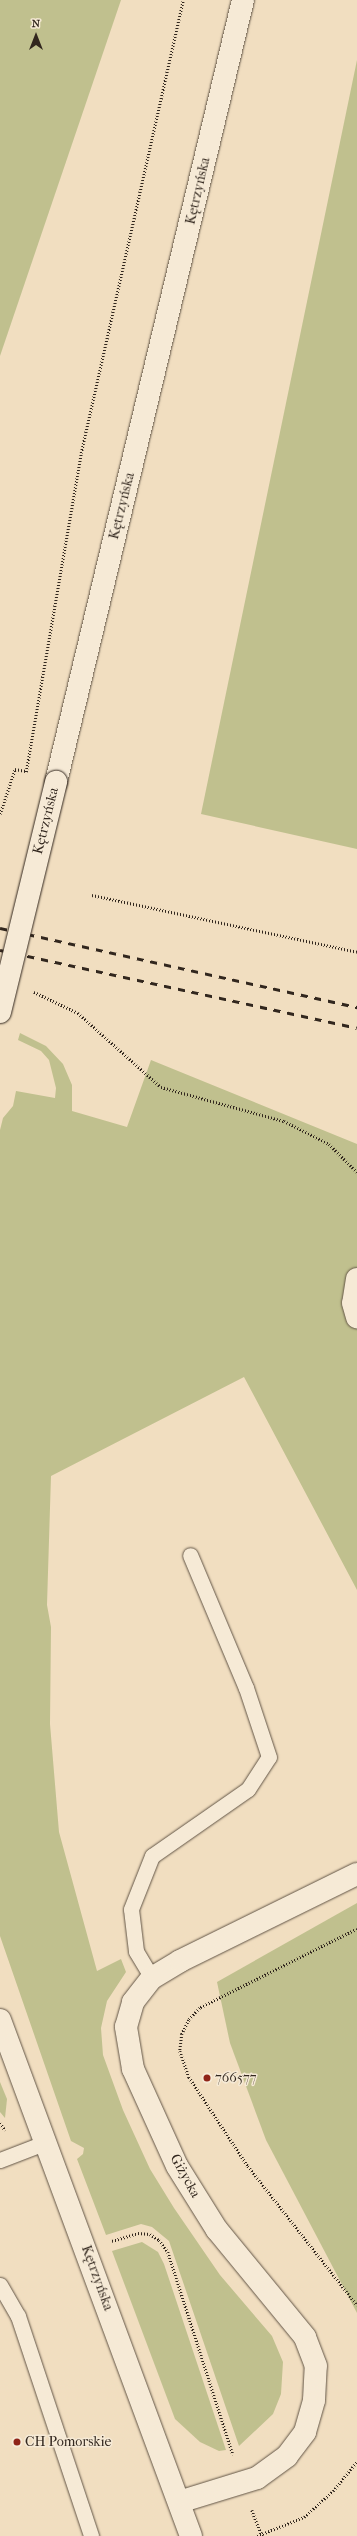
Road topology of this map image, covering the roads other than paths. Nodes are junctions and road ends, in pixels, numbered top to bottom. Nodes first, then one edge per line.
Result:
1 (243, 0) edge
2 (0, 1012) edge
3 (357, 1279) edge
4 (357, 1317) edge
5 (190, 1555) dead end
6 (357, 1874) edge
7 (152, 1978) junction
8 (0, 2020) edge
9 (4, 2044) edge
10 (47, 2142) junction
11 (0, 2160) edge
12 (0, 2285) edge
13 (179, 2502) junction
14 (91, 2536) edge
15 (191, 2536) edge

1 - 2 street, Kętrzyńska, bridge
3 - 4 street
5 - 7 lane
6 - 7 street, Giżycka
7 - 13 street, Giżycka
8 - 9 street, Kętrzyńska
9 - 10 street, Kętrzyńska
10 - 11 lane
10 - 13 street, Kętrzyńska
12 - 14 lane
13 - 15 street, Kętrzyńska

